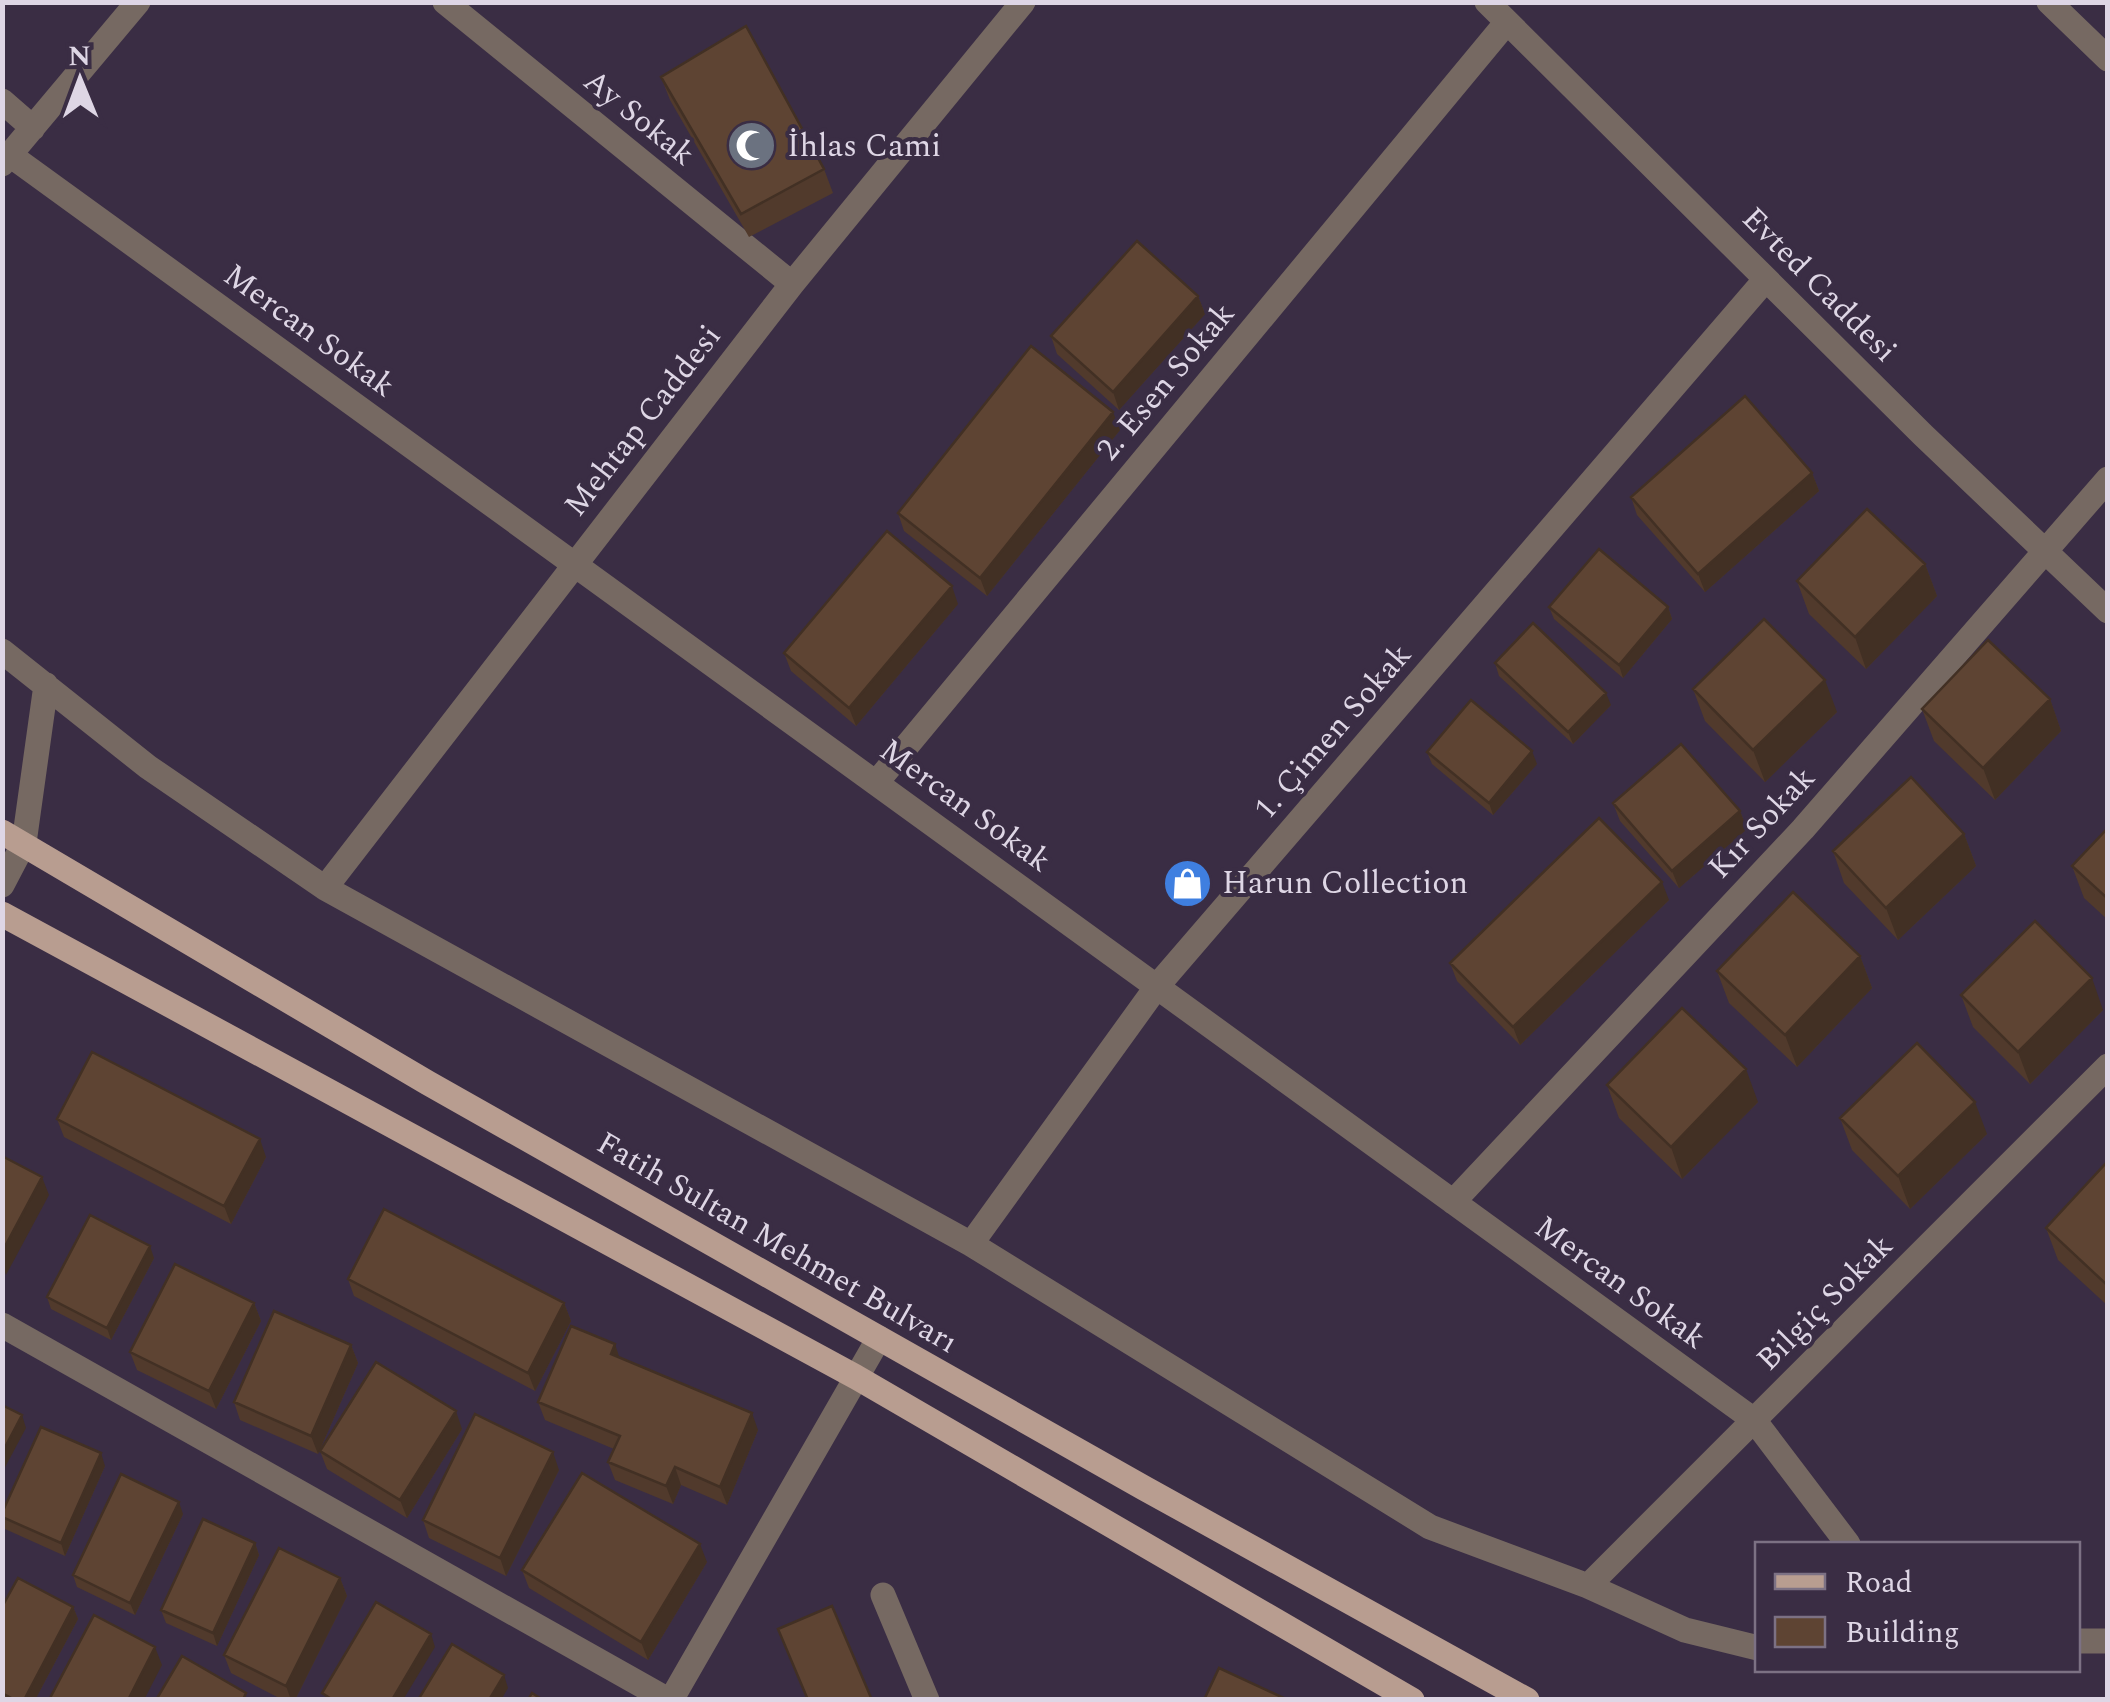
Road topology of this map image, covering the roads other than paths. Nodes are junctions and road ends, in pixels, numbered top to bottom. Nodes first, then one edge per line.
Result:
1 (138, 2) edge
2 (445, 2) edge
3 (1487, 2) edge
4 (2049, 2) edge
5 (1020, 4) edge
6 (1507, 22) junction
7 (2108, 59) edge
8 (2, 102) edge
9 (33, 128) junction
10 (6, 160) edge
11 (1766, 279) junction
12 (792, 284) junction
13 (2108, 479) edge
14 (2044, 551) junction
15 (573, 563) junction
16 (2108, 611) edge
17 (2, 651) edge
18 (46, 685) junction
19 (876, 782) junction
20 (13, 838) edge
21 (2, 885) edge
22 (324, 888) junction
23 (2, 914) edge
24 (1158, 986) junction
25 (2108, 1066) edge
26 (1453, 1202) junction
27 (971, 1244) junction
28 (2, 1325) edge
29 (879, 1338) junction
30 (856, 1377) junction
31 (1754, 1420) junction
32 (1846, 1542) edge
33 (1588, 1586) junction
34 (883, 1595) dead end
35 (2080, 1641) edge
36 (2108, 1641) edge
37 (1755, 1647) edge
38 (670, 1700) edge
39 (927, 1700) edge
40 (1412, 1700) edge
41 (1527, 1700) edge

1 - 9 street
2 - 12 street, Ay Sokak
3 - 6 street, Evted Caddesi
4 - 7 street
5 - 12 street, Mehtap Caddesi
6 - 11 street, Evted Caddesi
6 - 19 street, 2. Esen Sokak
8 - 9 street
9 - 10 street
10 - 15 street, Mercan Sokak
11 - 14 street, Evted Caddesi
11 - 24 street, 1. Çimen Sokak
12 - 15 street, Mehtap Caddesi
13 - 14 street, Kır Sokak
14 - 16 street, Evted Caddesi
14 - 26 street, Kır Sokak
15 - 19 street, Mercan Sokak
15 - 22 street, Mehtap Caddesi
17 - 18 street
18 - 20 street
18 - 22 street
19 - 24 street, Mercan Sokak
20 - 21 street
20 - 29 main road, Fatih Sultan Mehmet Bulvarı
22 - 27 street
23 - 30 main road
24 - 26 street, Mercan Sokak
24 - 27 street, 1. Çimen Sokak
25 - 31 street, Bilgiç Sokak
26 - 31 street, Mercan Sokak
27 - 33 street
28 - 38 street
29 - 30 street
29 - 41 main road, Fatih Sultan Mehmet Bulvarı
30 - 38 street
30 - 40 main road
31 - 32 street, Mercan Sokak
31 - 33 street, Bilgiç Sokak
33 - 37 street
34 - 39 street
35 - 36 street

